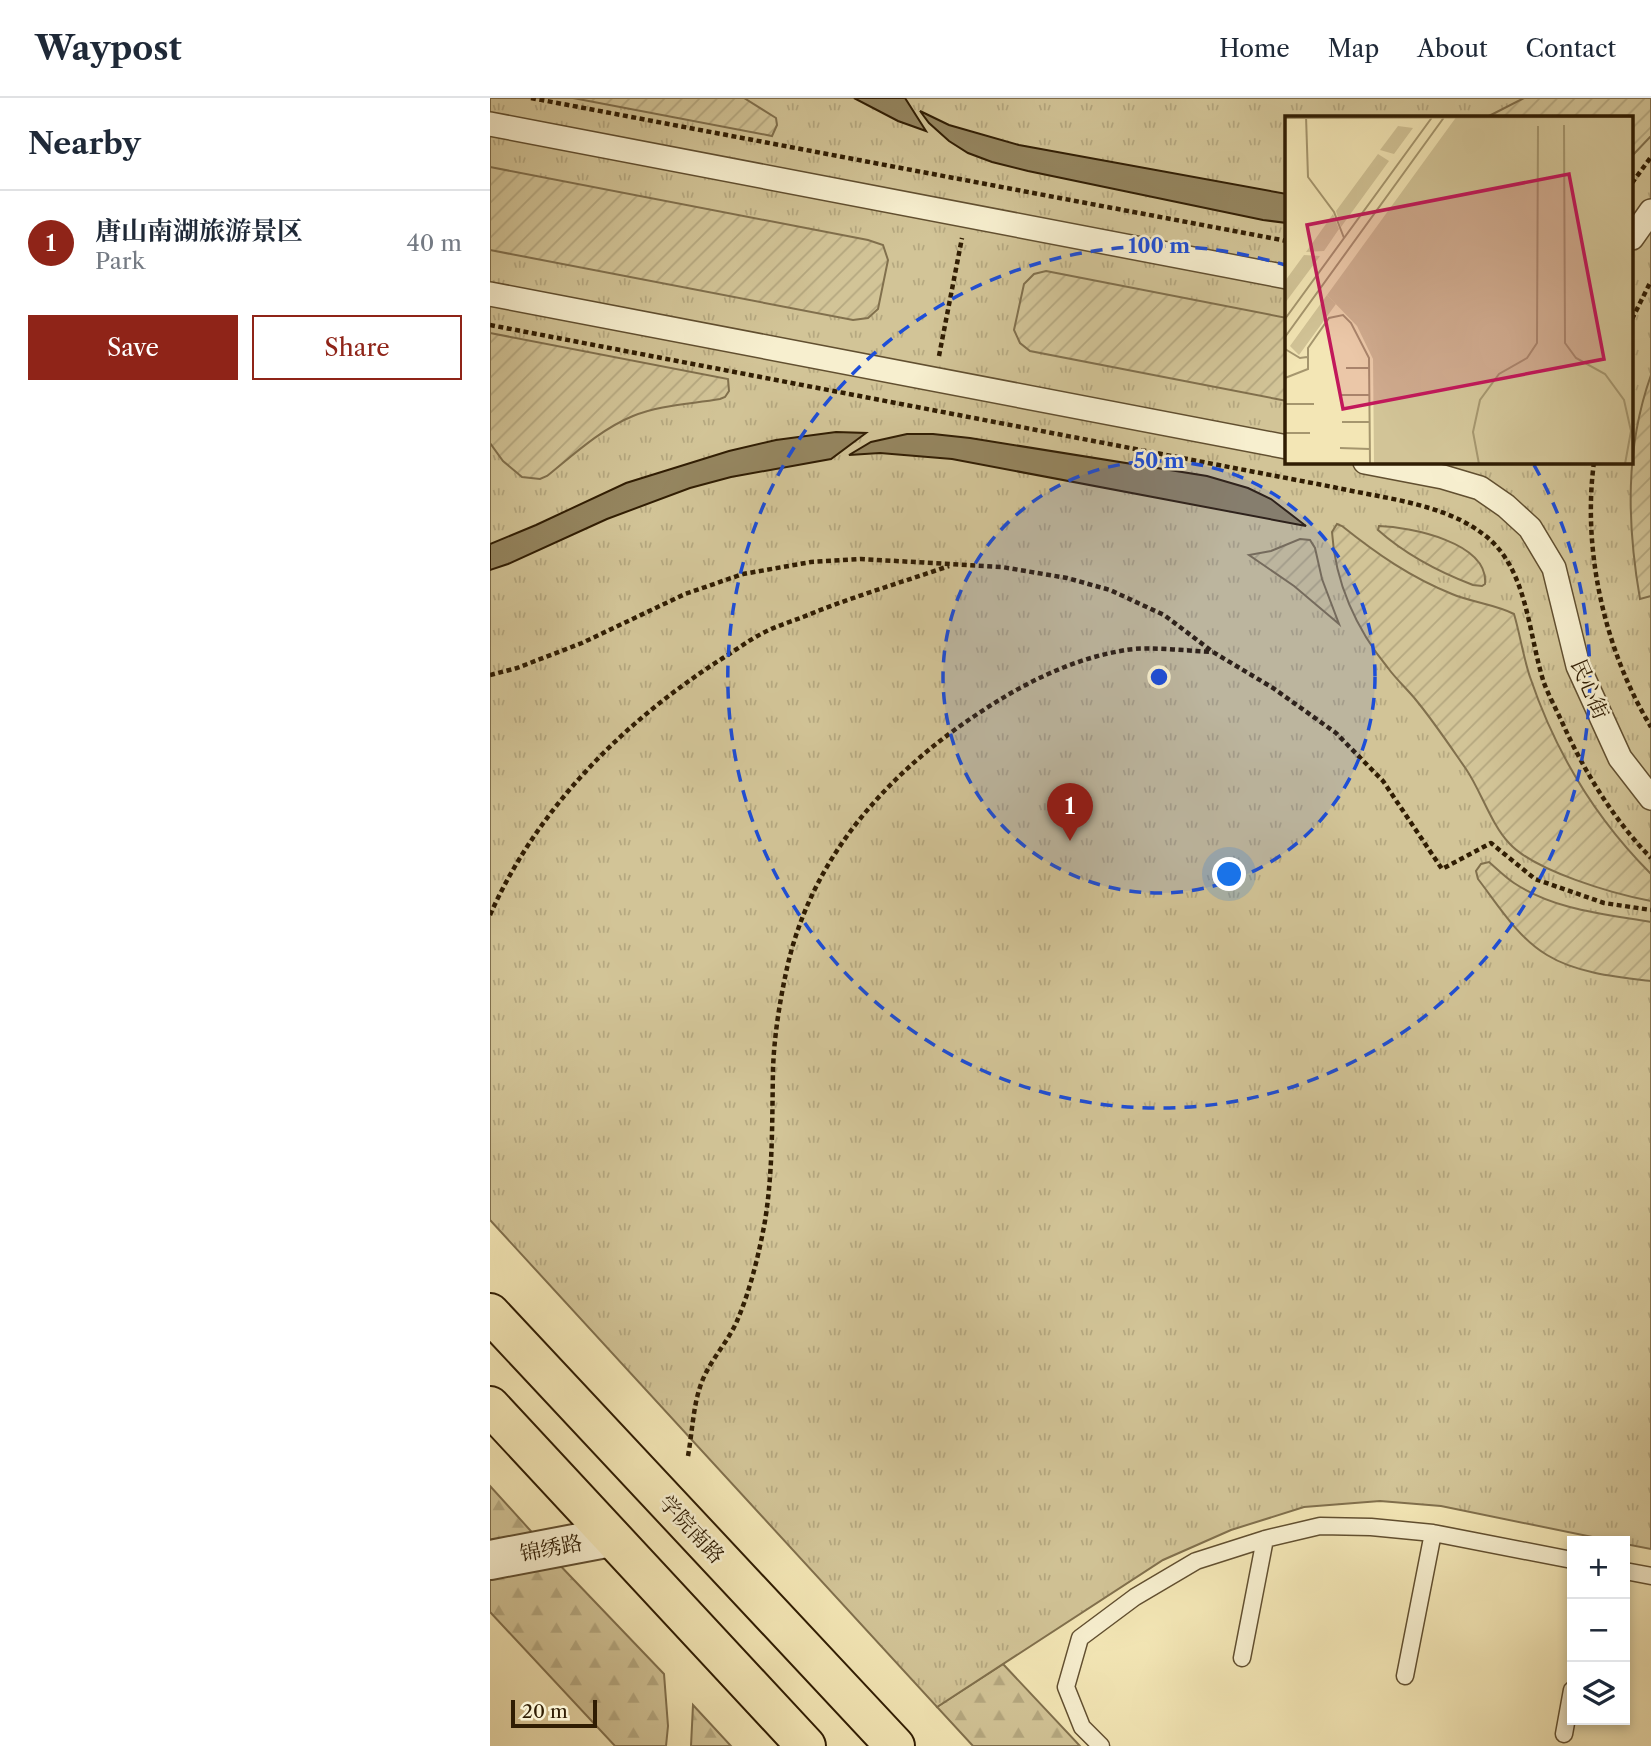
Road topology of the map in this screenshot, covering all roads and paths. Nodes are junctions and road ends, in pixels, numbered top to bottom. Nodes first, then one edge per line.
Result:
1 (531, 98) edge
2 (490, 124) edge
3 (1651, 157) edge
4 (1634, 180) edge
5 (973, 182) junction
6 (1651, 211) edge
7 (967, 214) junction
8 (1634, 235) edge
9 (1285, 241) edge
10 (1285, 277) edge
11 (1651, 281) edge
12 (490, 294) edge
13 (1634, 315) edge
14 (490, 325) edge
15 (935, 380) junction
16 (930, 409) junction
17 (1285, 447) edge
18 (1375, 464) edge
19 (1594, 464) edge
20 (952, 565) junction
21 (1213, 652) junction
22 (490, 675) edge
23 (1651, 727) edge
24 (1651, 799) edge
25 (1651, 858) edge
26 (1651, 910) edge
27 (490, 915) edge
28 (490, 1312) edge
29 (490, 1406) edge
30 (688, 1456) dead end
31 (1433, 1533) junction
32 (611, 1537) junction
33 (1265, 1539) junction
34 (1567, 1559) edge
35 (490, 1560) edge
36 (1630, 1572) edge
37 (1651, 1576) edge
38 (1242, 1658) dead end
39 (1405, 1676) dead end
40 (1567, 1718) edge
41 (1564, 1734) dead end
42 (806, 1746) edge
43 (895, 1746) edge
44 (1101, 1746) edge

1 - 5 path
2 - 7 street
3 - 4 path
5 - 7 path
5 - 9 path
6 - 8 street
7 - 10 street
7 - 15 path
11 - 13 path
12 - 15 street
14 - 16 path
15 - 16 path
15 - 17 street
16 - 25 path
18 - 24 street, 民心街
19 - 23 path
20 - 21 path
20 - 22 path
20 - 27 path
21 - 26 path
21 - 30 path
28 - 43 main road, 学院南路
29 - 32 main road
31 - 33 lane
31 - 34 lane
31 - 39 lane
32 - 35 street, 锦绣路
32 - 42 main road
33 - 38 lane
33 - 44 lane
36 - 37 lane
40 - 41 lane

